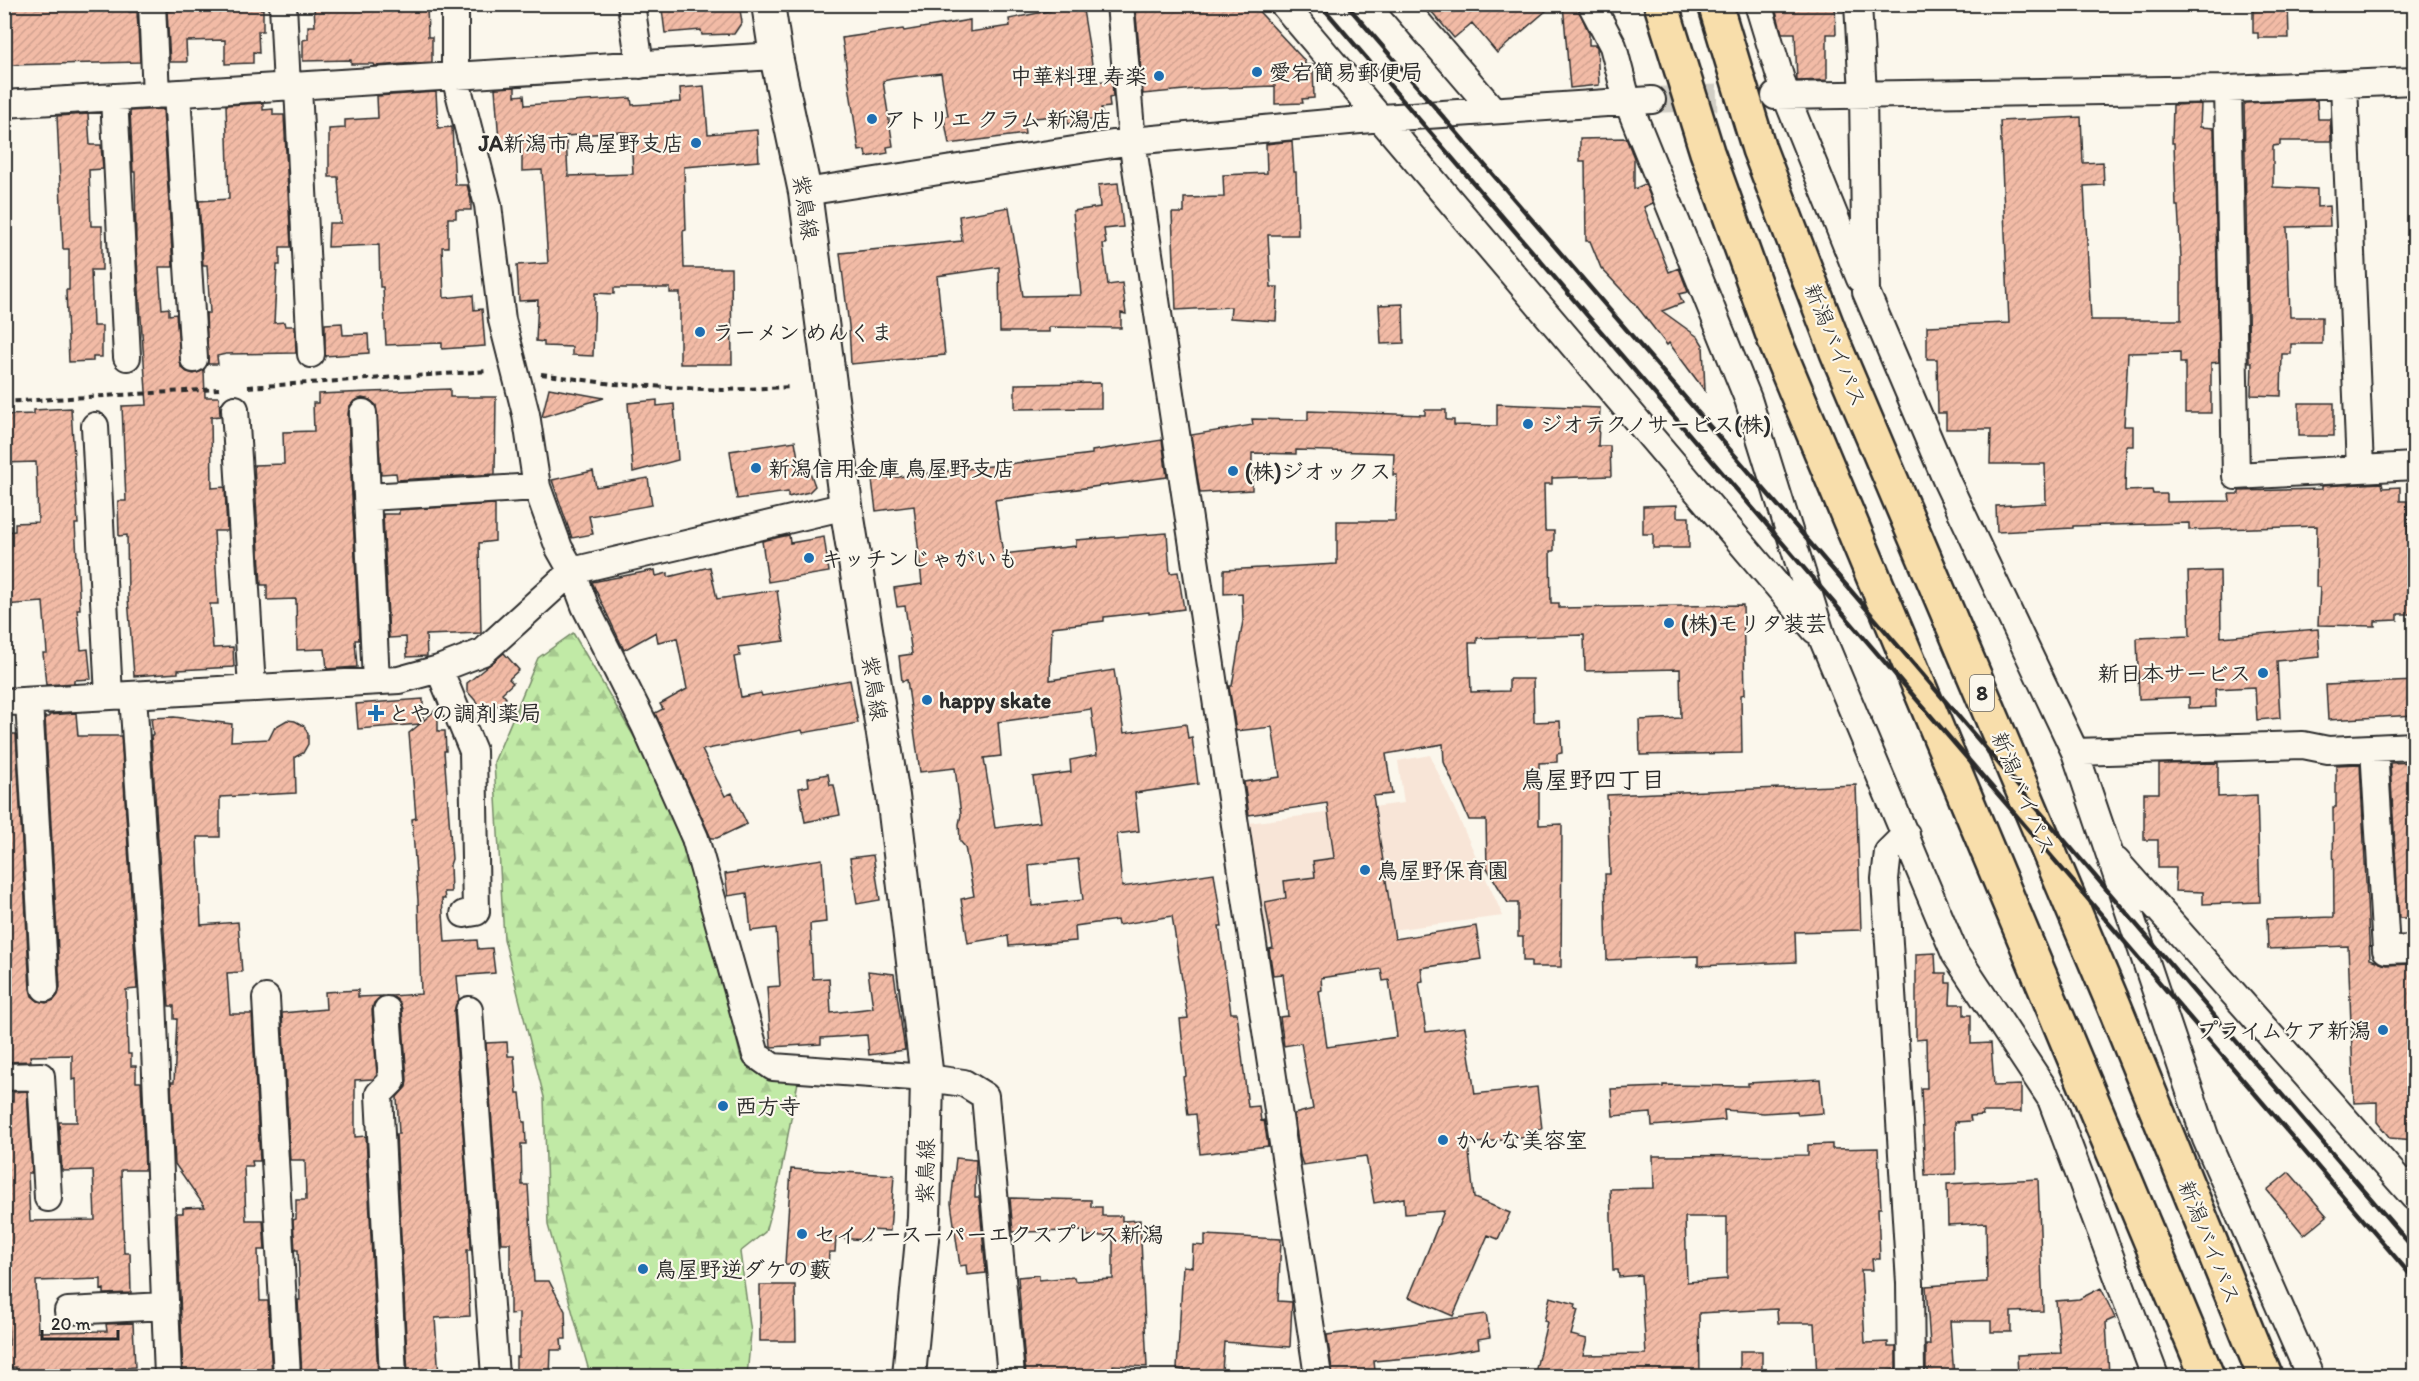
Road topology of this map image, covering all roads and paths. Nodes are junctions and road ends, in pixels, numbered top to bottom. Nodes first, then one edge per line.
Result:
1 (152, 4) edge
2 (283, 4) edge
3 (454, 4) edge
4 (631, 4) edge
5 (768, 4) edge
6 (1120, 4) edge
7 (1283, 4) edge
8 (1402, 4) edge
9 (1591, 4) edge
10 (1661, 4) edge
11 (1715, 4) edge
12 (1758, 4) edge
13 (1858, 4) edge
14 (776, 56) junction
15 (640, 65) junction
16 (455, 77) junction
17 (2415, 81) edge
18 (2344, 84) junction
19 (293, 87) junction
20 (2228, 89) junction
21 (166, 94) junction
22 (1863, 94) junction
23 (1781, 96) junction
24 (114, 98) junction
25 (1627, 100) junction
26 (1652, 100) tunnel mouth
27 (4, 104) edge
28 (1493, 110) junction
29 (1382, 118) junction
30 (1132, 141) junction
31 (805, 192) junction
32 (1866, 292) junction
33 (311, 354) dead end
34 (127, 357) dead end
35 (194, 359) dead end
36 (515, 370) junction
37 (791, 387) dead end
38 (236, 395) junction
39 (4, 402) edge
40 (363, 413) dead end
41 (95, 426) dead end
42 (2415, 466) edge
43 (2360, 468) junction
44 (537, 487) junction
45 (368, 497) junction
46 (846, 506) junction
47 (572, 571) junction
48 (1823, 640) junction
49 (439, 669) junction
50 (376, 681) junction
51 (252, 688) junction
52 (121, 696) junction
53 (17, 702) edge
54 (2415, 746) edge
55 (2374, 748) junction
56 (2075, 752) junction
57 (1905, 834) junction
58 (2110, 854) junction
59 (464, 914) dead end
60 (2415, 949) edge
61 (45, 988) dead end
62 (267, 998) dead end
63 (387, 1010) dead end
64 (469, 1010) dead end
65 (4, 1077) edge
66 (927, 1078) junction
67 (2415, 1197) edge
68 (48, 1198) dead end
69 (165, 1306) junction
70 (68, 1311) dead end
71 (168, 1377) edge
72 (287, 1377) edge
73 (393, 1377) edge
74 (495, 1377) edge
75 (909, 1377) edge
76 (1011, 1377) edge
77 (1318, 1377) edge
78 (1911, 1377) edge
79 (2156, 1377) edge
80 (2207, 1377) edge
81 (2265, 1377) edge
82 (2310, 1377) edge

1 - 21 street
2 - 19 street
3 - 16 street
4 - 15 street
5 - 14 street, 紫鳥線
6 - 30 street
7 - 29 street
8 - 28 street
9 - 25 street
10 - 80 highway
11 - 81 highway, 新潟バイパス / 8
12 - 23 street
13 - 22 street
14 - 15 street
14 - 31 street, 紫鳥線
15 - 16 street
16 - 19 street
16 - 36 street
17 - 18 street
18 - 20 street
18 - 43 street
19 - 21 street
19 - 33 street
20 - 22 street
20 - 43 street
21 - 24 street
21 - 35 street
22 - 23 street
22 - 32 street
23 - 32 street
24 - 27 street
24 - 34 street
25 - 26 street
25 - 28 street
25 - 48 street
28 - 29 street
29 - 30 street
29 - 48 street
30 - 31 street
30 - 77 street
31 - 46 street, 紫鳥線
32 - 56 street
36 - 37 path
36 - 38 path
36 - 44 street
38 - 39 path
38 - 51 street
40 - 45 street
41 - 52 street
42 - 43 street
44 - 45 street
44 - 47 street
45 - 50 street
46 - 47 street
46 - 66 street, 紫鳥線
47 - 49 street
47 - 66 street
48 - 57 street
49 - 50 street
49 - 59 street
50 - 51 street
51 - 52 street
52 - 53 street
52 - 69 street
53 - 61 street
54 - 55 street
55 - 56 street
55 - 60 street
56 - 58 street
57 - 78 street
57 - 79 street
58 - 67 street
58 - 82 street
62 - 72 street
63 - 73 street
64 - 74 street
65 - 68 street
66 - 75 street, 紫鳥線
66 - 76 street
69 - 70 street
69 - 71 street

